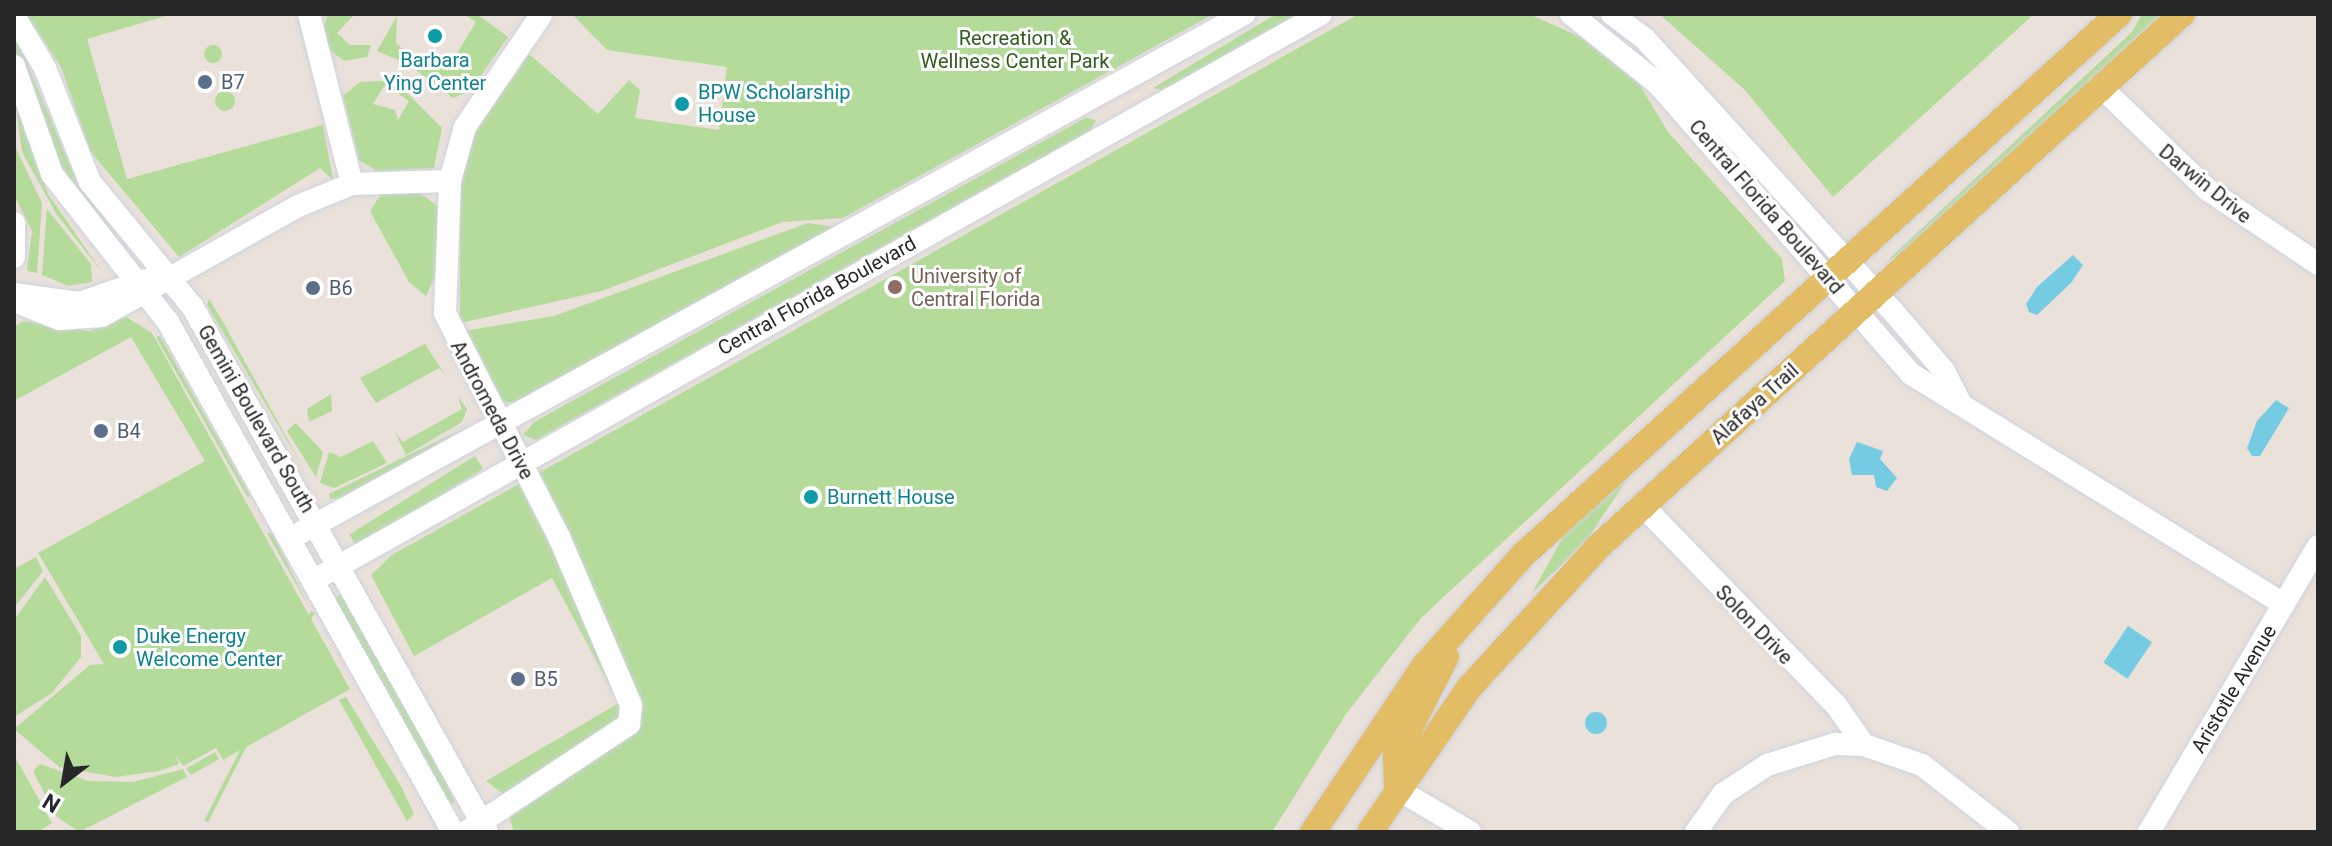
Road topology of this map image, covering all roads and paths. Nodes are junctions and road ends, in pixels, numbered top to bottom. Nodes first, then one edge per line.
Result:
1 (309, 14) edge
2 (1244, 14) edge
3 (1321, 14) edge
4 (1571, 14) edge
5 (1612, 14) edge
6 (2119, 14) edge
7 (2182, 14) edge
8 (541, 15) edge
9 (14, 16) edge
10 (14, 66) edge
11 (2104, 90) junction
12 (450, 181) junction
13 (352, 184) junction
14 (14, 223) edge
15 (14, 257) edge
16 (2318, 264) edge
17 (1838, 269) junction
18 (171, 279) junction
19 (139, 288) junction
20 (14, 294) edge
21 (1877, 294) junction
22 (14, 301) edge
23 (1857, 312) junction
24 (1959, 401) junction
25 (499, 423) junction
26 (520, 464) junction
27 (1642, 505) junction
28 (316, 524) junction
29 (291, 538) junction
30 (2318, 546) edge
31 (339, 566) junction
32 (314, 580) junction
33 (2284, 604) junction
34 (1470, 611) junction
35 (1864, 745) junction
36 (1397, 789) junction
37 (478, 829) edge
38 (453, 832) edge
39 (1313, 832) edge
40 (1370, 832) edge
41 (1470, 832) edge
42 (1696, 832) edge
43 (2008, 832) edge
44 (2149, 832) edge

1 - 13 street
2 - 25 street, Central Florida Boulevard
3 - 26 street, Central Florida Boulevard
4 - 17 street, Central Florida Boulevard
5 - 17 street, Central Florida Boulevard
6 - 17 main road
7 - 11 main road, Alafaya Trail
8 - 12 street, Andromeda Drive
9 - 18 street, Gemini Boulevard South
10 - 19 street, Gemini Boulevard South
11 - 16 street, Darwin Drive
11 - 21 main road, Alafaya Trail
12 - 13 street
12 - 25 street, Andromeda Drive
13 - 18 street
14 - 15 street
17 - 21 street, Central Florida Boulevard
17 - 23 street, Central Florida Boulevard
17 - 34 main road
18 - 19 street
18 - 28 street, Gemini Boulevard South
19 - 20 street
19 - 22 street
19 - 29 street, Gemini Boulevard South
21 - 23 main road, Alafaya Trail
21 - 24 street, Central Florida Boulevard
23 - 24 street, Central Florida Boulevard
23 - 27 main road, Alafaya Trail
24 - 33 street, Central Florida Boulevard
25 - 26 street, Andromeda Drive
25 - 28 street, Central Florida Boulevard
26 - 31 street, Central Florida Boulevard
26 - 37 street, Andromeda Drive
27 - 35 street, Solon Drive
27 - 36 main road, Alafaya Trail
28 - 29 street, Central Florida Boulevard
28 - 31 street, Gemini Boulevard South
29 - 32 street, Gemini Boulevard South
30 - 33 street, Aristotle Avenue
31 - 32 street, Central Florida Boulevard
31 - 37 street, Gemini Boulevard South
32 - 38 street, Gemini Boulevard South
33 - 44 street, Aristotle Avenue
34 - 36 main road
34 - 39 main road
35 - 42 street
35 - 43 street
36 - 40 main road, Alafaya Trail
36 - 41 street

